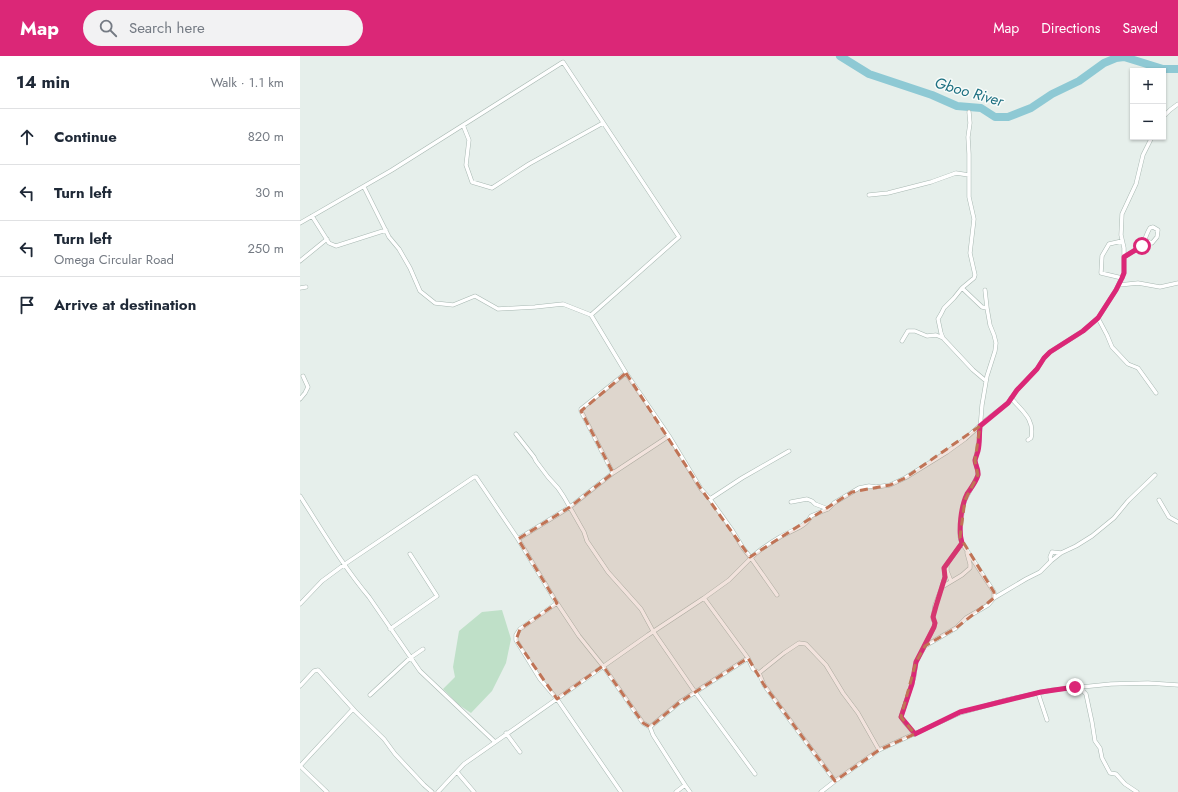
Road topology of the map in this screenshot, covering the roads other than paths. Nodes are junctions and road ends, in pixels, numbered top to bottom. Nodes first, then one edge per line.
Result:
1 (1178, 104) edge
2 (969, 112) dead end
3 (1166, 114) edge
4 (603, 123) junction
5 (463, 125) junction
6 (1150, 140) edge
7 (969, 175) junction
8 (364, 187) junction
9 (869, 194) dead end
10 (312, 216) junction
11 (300, 223) edge
12 (386, 230) junction
13 (327, 239) junction
14 (1144, 240) junction
15 (1122, 241) junction
16 (1124, 257) junction
17 (300, 261) edge
18 (1122, 278) junction
19 (1178, 283) edge
20 (1119, 285) junction
21 (306, 287) dead end
22 (300, 288) edge
23 (962, 288) junction
24 (985, 290) dead end
25 (987, 308) junction
26 (591, 315) junction
27 (1098, 318) junction
28 (943, 338) junction
29 (902, 341) dead end
30 (626, 373) junction
31 (303, 376) dead end
32 (986, 381) junction
33 (1156, 393) dead end
34 (1011, 398) junction
35 (300, 399) edge
36 (980, 426) junction
37 (516, 434) dead end
38 (669, 436) junction
39 (1028, 440) dead end
40 (789, 451) dead end
41 (613, 473) junction
42 (1154, 475) dead end
43 (300, 496) edge
44 (710, 499) junction
45 (1159, 500) dead end
46 (791, 502) dead end
47 (570, 507) junction
48 (828, 509) junction
49 (1178, 522) edge
50 (518, 539) junction
51 (962, 543) junction
52 (966, 550) junction
53 (1061, 553) junction
54 (410, 554) dead end
55 (751, 558) junction
56 (1051, 561) junction
57 (344, 564) junction
58 (947, 564) junction
59 (951, 581) junction
60 (942, 587) junction
61 (777, 595) dead end
62 (704, 598) junction
63 (994, 598) junction
64 (557, 603) junction
65 (300, 604) edge
66 (390, 629) junction
67 (653, 631) junction
68 (925, 646) junction
69 (423, 649) dead end
70 (410, 658) junction
71 (748, 658) junction
72 (603, 666) junction
73 (759, 673) junction
74 (1178, 685) edge
75 (300, 686) edge
76 (1079, 687) junction
77 (695, 692) junction
78 (1038, 693) junction
79 (370, 695) dead end
80 (557, 699) junction
81 (353, 709) junction
82 (1047, 720) dead end
83 (650, 727) junction
84 (506, 733) junction
85 (915, 734) junction
86 (495, 742) junction
87 (879, 750) junction
88 (520, 752) dead end
89 (300, 766) edge
90 (457, 772) junction
91 (754, 774) dead end
92 (835, 781) junction
93 (685, 785) junction
94 (327, 792) edge
95 (432, 792) edge
96 (438, 792) edge
97 (474, 792) edge
98 (621, 792) edge
99 (676, 792) edge
100 (690, 792) edge
101 (821, 792) edge
102 (1137, 792) edge

1 - 3 street
2 - 7 street
4 - 5 street
4 - 5 street
4 - 26 street
5 - 8 street
6 - 15 street
7 - 9 street
7 - 23 street
8 - 10 street
8 - 12 street
10 - 11 street
10 - 13 street
12 - 13 street
12 - 26 street
13 - 17 street
14 - 14 street
14 - 16 street
15 - 16 street
15 - 18 street
16 - 18 street
18 - 20 street
19 - 20 street
20 - 27 street
21 - 22 street
23 - 25 street
23 - 28 street
24 - 25 street
25 - 32 street
26 - 30 street
27 - 33 street
27 - 34 street
28 - 29 street
28 - 32 street
30 - 38 street
30 - 41 street
31 - 35 street
32 - 36 street
34 - 36 street
34 - 39 street
36 - 48 street
36 - 51 street
37 - 47 street
38 - 41 street
38 - 44 street
40 - 44 street
41 - 47 street
42 - 53 street
43 - 57 street
44 - 55 street
45 - 49 street
46 - 48 street
47 - 50 street
47 - 67 street
48 - 55 street
50 - 57 street
50 - 64 street
51 - 52 street
51 - 58 street
52 - 59 street
52 - 63 street
53 - 56 street
53 - 56 street
54 - 66 street
55 - 61 street
55 - 62 street
56 - 63 street
57 - 65 street
57 - 66 street
58 - 59 street
58 - 60 street
59 - 60 street
60 - 68 street
62 - 67 street
62 - 71 street
63 - 68 street
64 - 72 street
64 - 80 street
66 - 70 street
67 - 72 street
67 - 77 street
68 - 85 street
69 - 70 street
70 - 79 street
70 - 86 street
71 - 73 street
71 - 77 street
72 - 80 street
72 - 83 street
73 - 87 street
73 - 92 street
74 - 76 street
75 - 81 street
76 - 78 street
76 - 102 street
77 - 83 street
77 - 91 street
78 - 82 street
78 - 85 street
80 - 84 street
80 - 98 street
81 - 89 street
81 - 95 street
83 - 93 street
84 - 86 street
84 - 88 street
85 - 87 street
86 - 90 street
87 - 92 street
89 - 94 street
90 - 96 street
90 - 97 street
92 - 101 street
93 - 99 street
93 - 100 street

